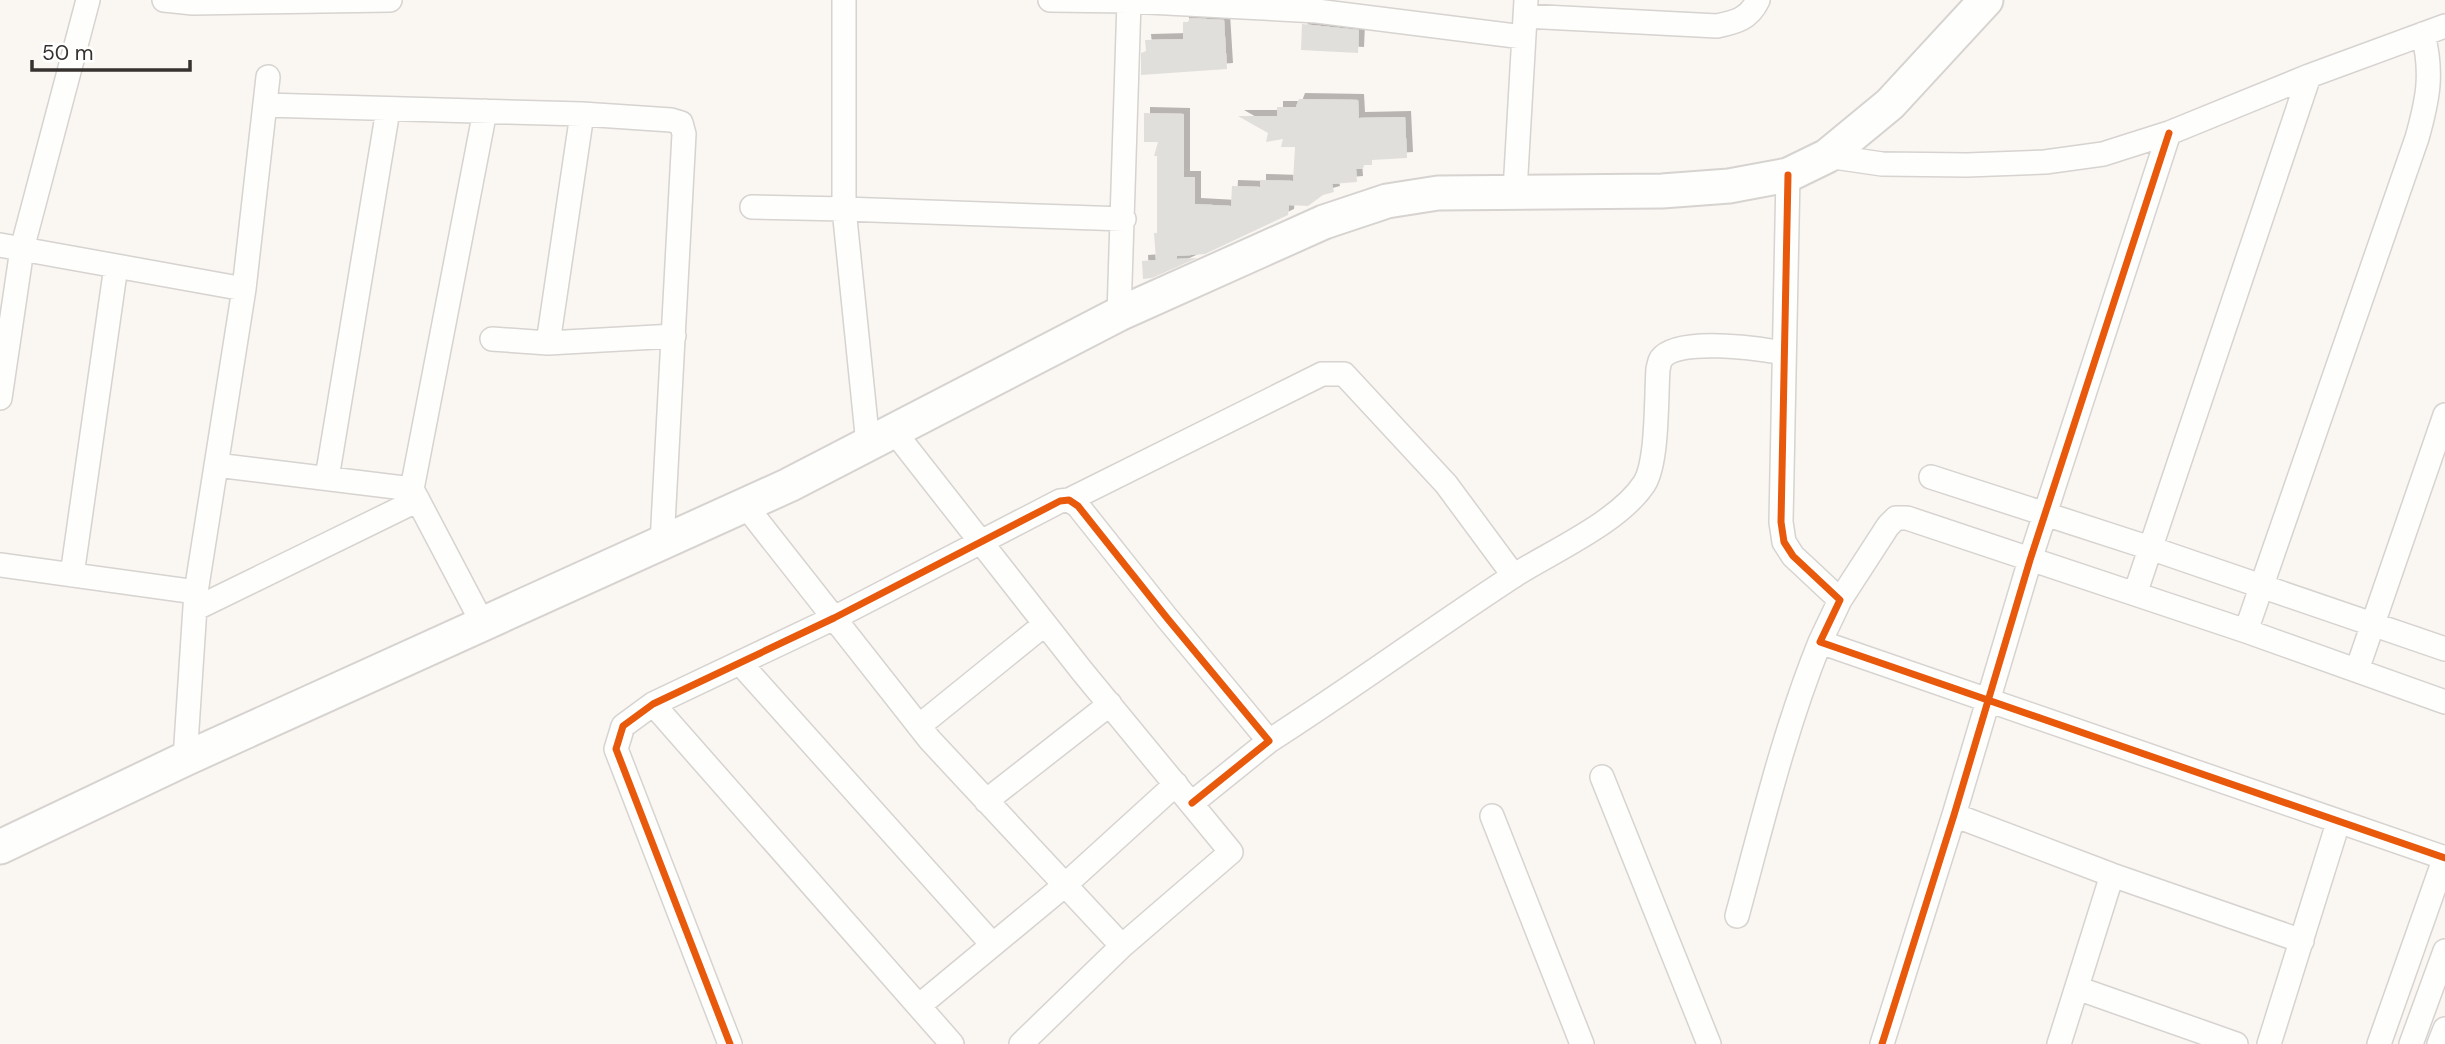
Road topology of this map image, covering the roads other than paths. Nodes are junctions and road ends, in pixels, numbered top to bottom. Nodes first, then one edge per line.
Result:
1 (88, 0) edge
2 (164, 0) edge
3 (379, 0) edge
4 (390, 0) edge
5 (844, 0) edge
6 (1050, 0) edge
7 (1758, 0) edge
8 (1986, 0) edge
9 (255, 1) edge
10 (1129, 1) edge
11 (1318, 6) edge
12 (1525, 18) edge
13 (2434, 30) edge
14 (2309, 76) junction
15 (268, 77) dead end
16 (265, 105) junction
17 (388, 110) junction
18 (485, 111) junction
19 (582, 114) junction
20 (2169, 133) junction
21 (1827, 156) junction
22 (1788, 176) junction
23 (1516, 191) junction
24 (752, 206) dead end
25 (845, 209) junction
26 (1124, 219) junction
27 (11, 247) edge
28 (116, 267) junction
29 (244, 289) junction
30 (1119, 314) junction
31 (674, 336) junction
32 (492, 339) dead end
33 (548, 343) junction
34 (1784, 353) junction
35 (0, 398) edge
36 (2445, 415) edge
37 (880, 437) junction
38 (216, 465) junction
39 (1931, 477) dead end
40 (327, 478) junction
41 (415, 495) junction
42 (1069, 500) junction
43 (745, 505) junction
44 (2044, 515) junction
45 (662, 543) junction
46 (981, 543) junction
47 (2150, 548) junction
48 (2030, 560) junction
49 (0, 565) edge
50 (72, 575) junction
51 (1514, 576) junction
52 (2262, 588) junction
53 (2135, 594) junction
54 (195, 600) junction
55 (1840, 600) junction
56 (834, 618) junction
57 (482, 624) junction
58 (1045, 624) junction
59 (2372, 625) junction
60 (2246, 631) junction
61 (1820, 642) junction
62 (2445, 649) edge
63 (740, 663) junction
64 (2357, 670) junction
65 (1988, 699) junction
66 (2445, 702) edge
67 (653, 704) junction
68 (1110, 704) junction
69 (919, 726) junction
70 (1269, 741) junction
71 (185, 759) junction
72 (1602, 777) dead end
73 (1176, 784) junction
74 (986, 801) junction
75 (1192, 803) junction
76 (1492, 816) dead end
77 (1954, 816) junction
78 (2338, 822) junction
79 (0, 846) edge
80 (2445, 857) edge
81 (2112, 875) junction
82 (1065, 885) junction
83 (1737, 916) dead end
84 (2302, 941) junction
85 (992, 944) junction
86 (1122, 946) junction
87 (2445, 951) edge
88 (2077, 988) junction
89 (920, 1005) junction
90 (2445, 1029) edge
91 (1884, 1043) edge
92 (730, 1044) edge
93 (952, 1044) edge
94 (1021, 1044) edge
95 (1583, 1044) edge
96 (1709, 1044) edge
97 (2059, 1044) edge
98 (2236, 1044) edge
99 (2269, 1044) edge
100 (2379, 1044) edge
101 (2411, 1044) edge
102 (2439, 1044) edge

1 - 27 street
2 - 9 street
3 - 4 street
3 - 9 street
5 - 25 street
6 - 10 street
7 - 12 street
8 - 21 main road
10 - 11 street
10 - 26 street
11 - 12 street
12 - 23 street
13 - 14 street
13 - 52 street
14 - 20 street
14 - 47 street
15 - 16 street
16 - 17 street
16 - 29 street
17 - 18 street
17 - 40 street
18 - 19 street
18 - 41 street
19 - 31 street
19 - 33 street
20 - 21 street
20 - 44 street
21 - 22 main road
22 - 23 main road
22 - 34 street
23 - 30 main road
24 - 25 street
25 - 26 street
25 - 37 street
26 - 30 street
27 - 28 street
27 - 35 street
28 - 29 street
28 - 50 street
29 - 38 street
30 - 37 main road
31 - 33 street
31 - 45 street
32 - 33 street
34 - 51 street
34 - 55 street
36 - 59 street
37 - 43 main road
37 - 46 street
38 - 40 street
38 - 54 street
39 - 44 street
40 - 41 street
41 - 54 street
41 - 57 street
42 - 46 street
42 - 51 street
42 - 70 street
43 - 45 main road
43 - 56 street
44 - 47 street
44 - 48 street
45 - 57 main road
46 - 56 street
46 - 58 street
47 - 52 street
47 - 53 street
48 - 53 street
48 - 55 street
48 - 65 street
49 - 50 street
50 - 54 street
51 - 70 street
52 - 59 street
52 - 60 street
53 - 60 street
54 - 71 street
55 - 61 street
56 - 63 street
56 - 69 street
57 - 71 main road
58 - 68 street
58 - 69 street
59 - 62 street
59 - 64 street
60 - 64 street
61 - 65 street
61 - 83 street
63 - 67 street
63 - 85 street
64 - 66 street
65 - 77 street
65 - 78 street
67 - 89 street
67 - 92 street
68 - 73 street
68 - 74 street
69 - 74 street
70 - 75 street
71 - 79 main road
72 - 96 street
73 - 75 street
73 - 82 street
74 - 82 street
75 - 86 street
76 - 95 street
77 - 81 street
77 - 91 street
78 - 80 street
78 - 84 street
80 - 100 street
81 - 84 street
81 - 88 street
82 - 85 street
82 - 86 street
84 - 99 street
85 - 89 street
86 - 94 street
87 - 101 street
88 - 97 street
88 - 98 street
89 - 93 street
90 - 102 street

